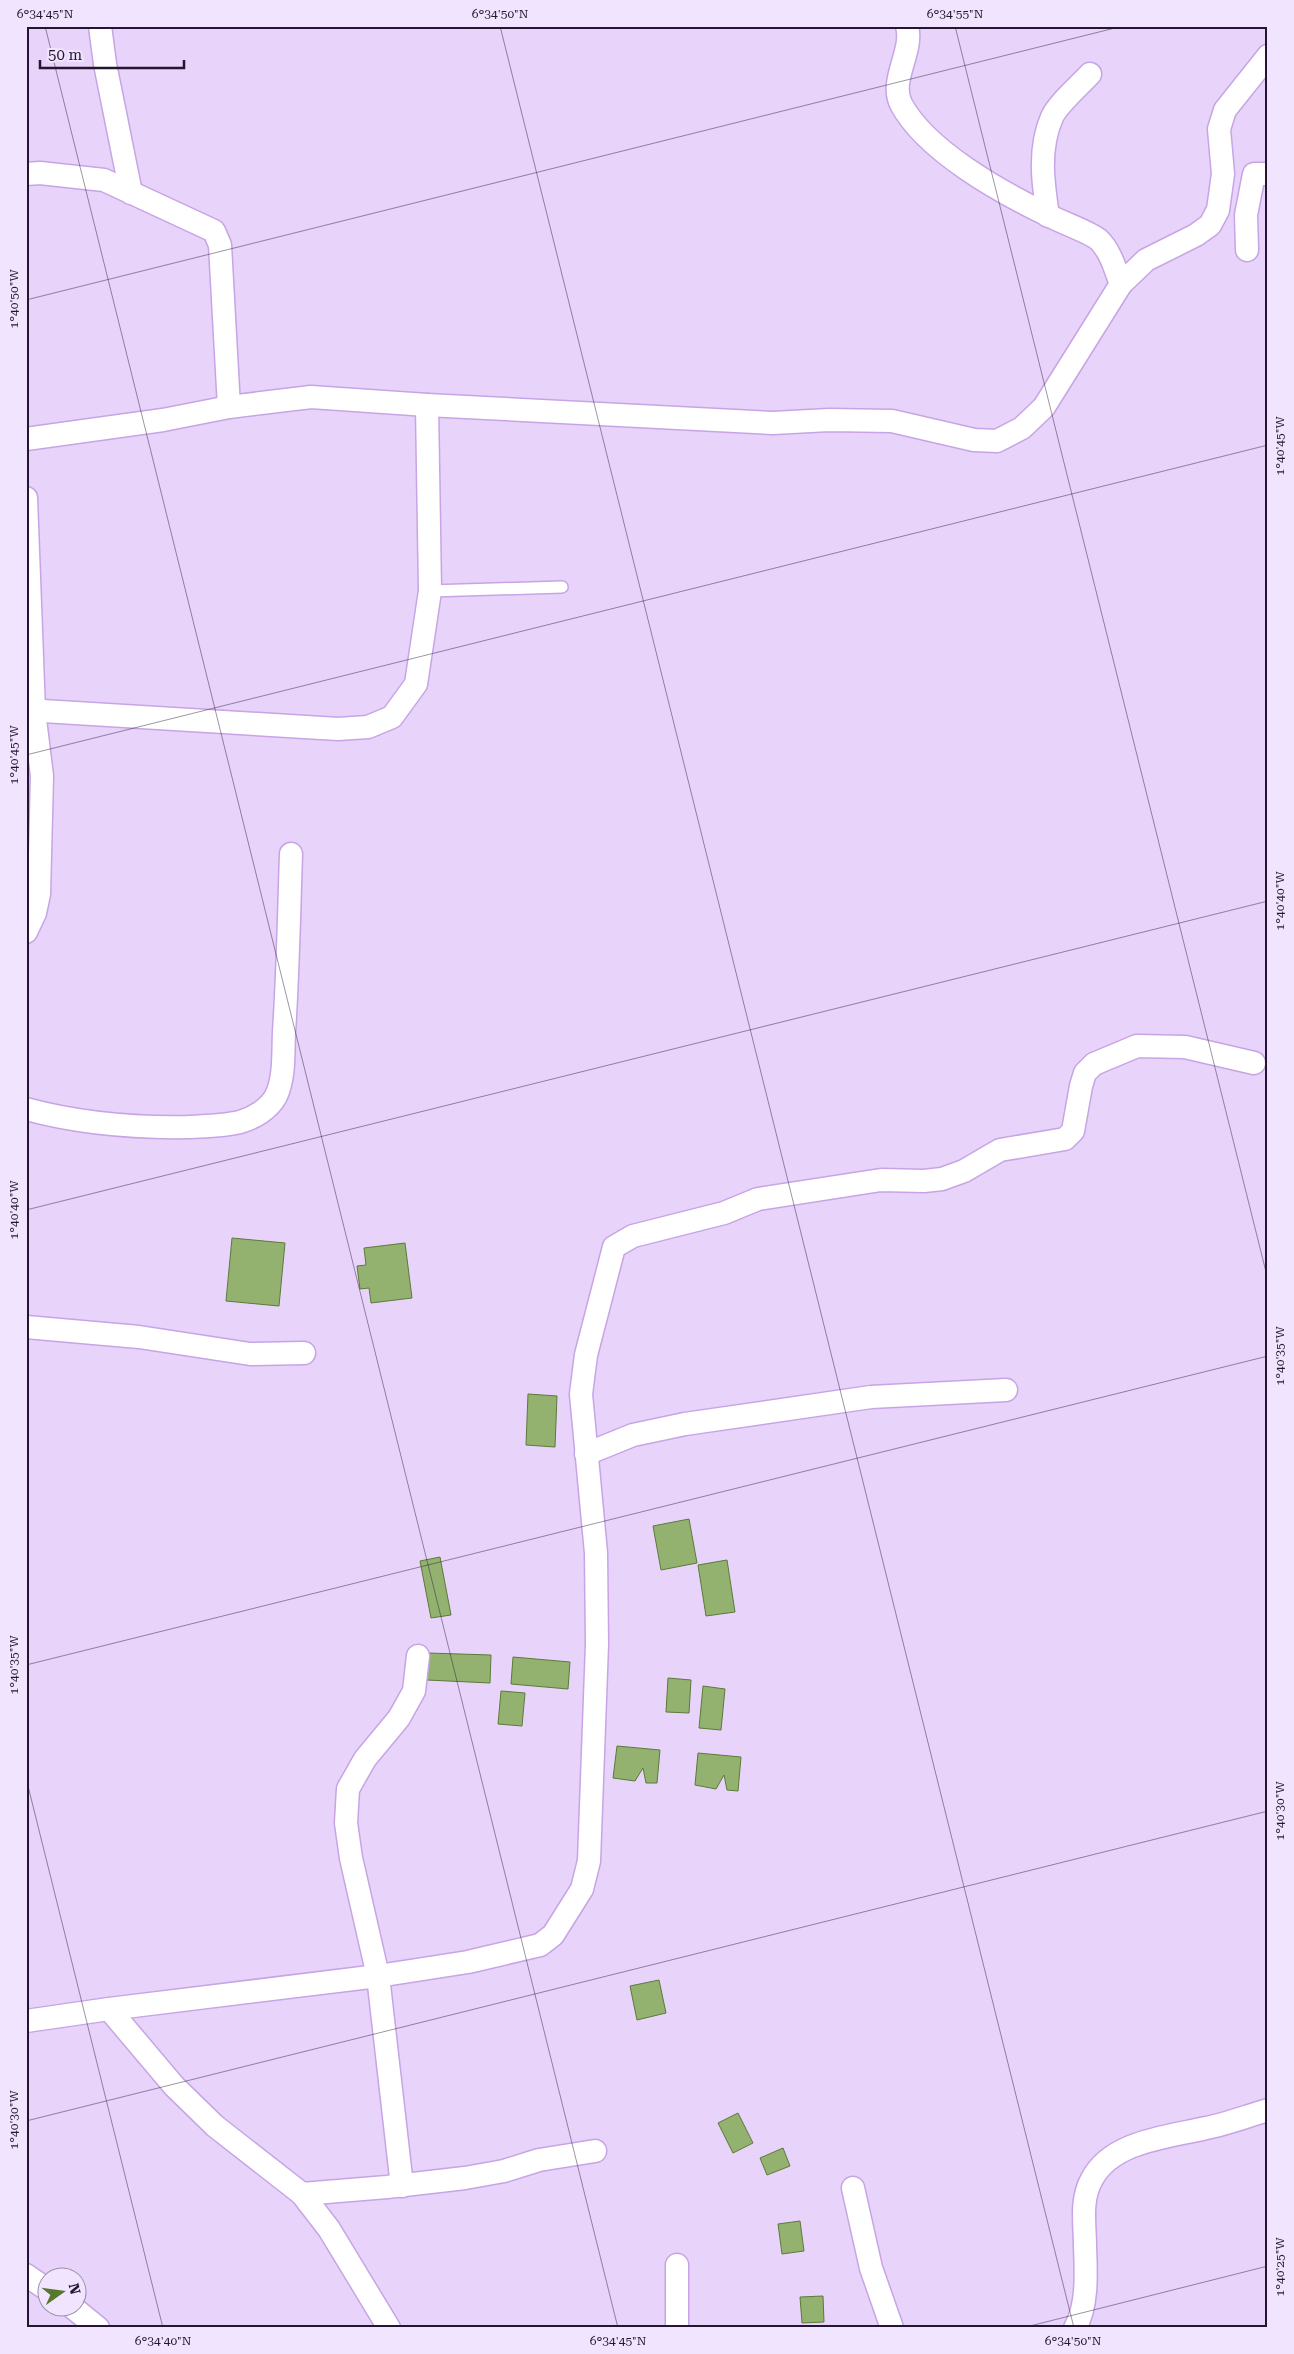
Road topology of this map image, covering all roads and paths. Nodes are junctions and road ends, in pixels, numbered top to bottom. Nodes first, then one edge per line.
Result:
1 (100, 26) edge
2 (907, 26) edge
3 (1268, 56) edge
4 (1090, 74) dead end
5 (26, 174) edge
6 (1268, 174) edge
7 (131, 193) junction
8 (1048, 216) junction
9 (1247, 250) dead end
10 (1121, 284) junction
11 (427, 405) junction
12 (229, 407) junction
13 (26, 439) edge
14 (26, 498) edge
15 (562, 587) dead end
16 (430, 591) junction
17 (30, 710) edge
18 (291, 854) dead end
19 (26, 932) edge
20 (1254, 1063) dead end
21 (26, 1109) edge
22 (26, 1327) edge
23 (304, 1353) dead end
24 (1006, 1390) dead end
25 (586, 1454) junction
26 (418, 1656) dead end
27 (378, 1976) junction
28 (109, 2009) junction
29 (26, 2021) edge
30 (1268, 2110) edge
31 (595, 2151) dead end
32 (402, 2186) junction
33 (853, 2188) dead end
34 (302, 2194) junction
35 (677, 2265) dead end
36 (26, 2275) edge
37 (38, 2283) edge
38 (83, 2316) edge
39 (98, 2328) edge
40 (389, 2328) edge
41 (677, 2328) edge
42 (892, 2328) edge
43 (1074, 2328) edge

1 - 7 street
2 - 8 street
3 - 10 street
4 - 8 street
5 - 7 street
6 - 9 street
7 - 12 street
8 - 10 street
10 - 11 street
11 - 12 street
11 - 16 street
12 - 13 street
14 - 17 street
15 - 16 lane
16 - 17 street
17 - 19 street
18 - 21 street
20 - 25 street
22 - 23 street
24 - 25 street
25 - 27 street
26 - 27 street
27 - 28 street
27 - 32 street
28 - 29 street
28 - 34 street
30 - 43 street
31 - 32 street
32 - 34 street
33 - 42 street
34 - 40 street
35 - 41 street
36 - 37 street
38 - 39 street

